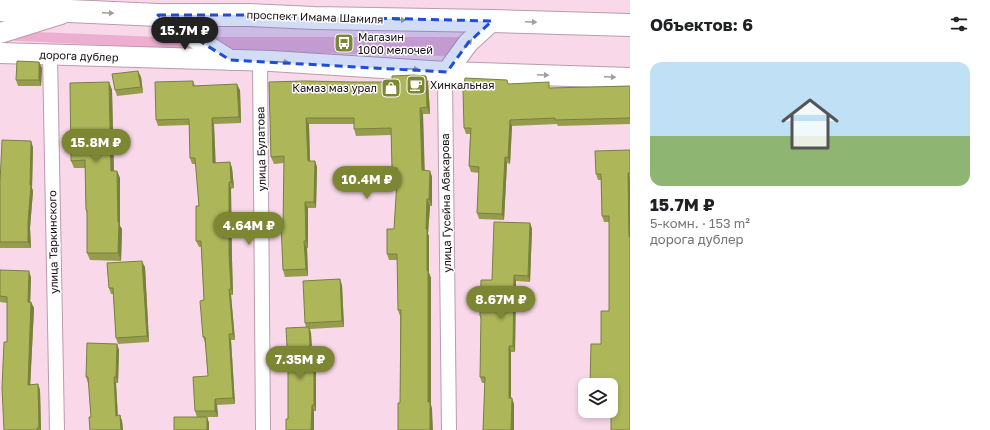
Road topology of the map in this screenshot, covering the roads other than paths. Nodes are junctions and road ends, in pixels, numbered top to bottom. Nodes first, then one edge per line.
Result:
1 (7, 7) edge
2 (69, 11) junction
3 (158, 15) junction
4 (492, 21) junction
5 (630, 25) edge
6 (0, 33) edge
7 (0, 53) edge
8 (50, 55) junction
9 (230, 60) junction
10 (260, 61) junction
11 (447, 72) junction
12 (630, 78) edge
13 (56, 430) edge
14 (263, 430) edge
15 (449, 430) edge

1 - 2 main road, проспект Имама Шамиля
2 -> 3 main road, проспект Имама Шамиля
2 - 6 main road
3 -> 4 main road, проспект Имама Шамиля
3 - 9 main road
4 -> 5 main road, проспект Имама Шамиля
11 -> 4 main road
7 - 8 main road, дорога дублер
8 - 9 main road, дорога дублер
8 - 13 street, улица Таркинского
9 - 10 main road
10 -> 11 main road
10 - 14 street, улица Булатова
11 -> 12 main road
11 - 15 street, улица Гусейна Абакарова

